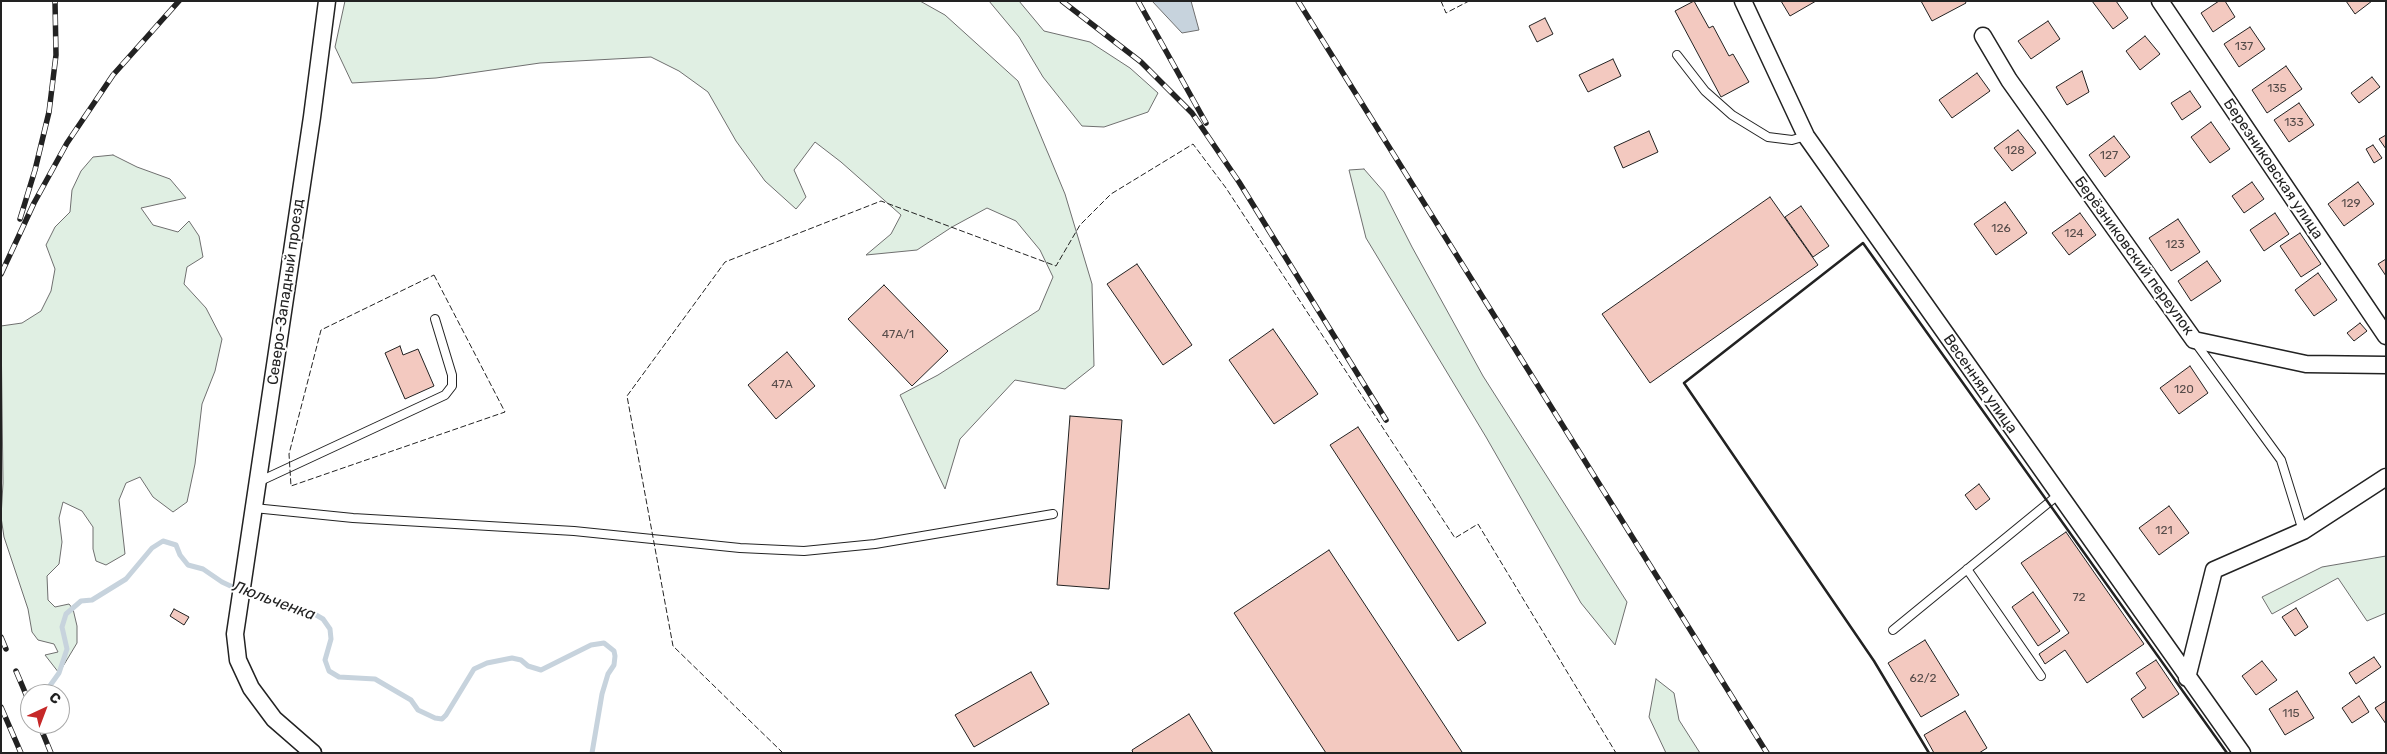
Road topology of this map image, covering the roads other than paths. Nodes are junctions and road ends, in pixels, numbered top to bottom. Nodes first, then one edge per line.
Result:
1 (327, 1) edge
2 (1743, 1) edge
3 (2160, 1) edge
4 (1983, 36) dead end
5 (1677, 55) dead end
6 (1806, 136) junction
7 (435, 320) dead end
8 (2386, 336) edge
9 (2194, 340) junction
10 (2386, 365) edge
11 (2386, 477) edge
12 (258, 482) junction
13 (2058, 495) junction
14 (254, 508) junction
15 (1053, 514) dead end
16 (2303, 531) junction
17 (1968, 569) junction
18 (1893, 630) dead end
19 (2041, 676) dead end
20 (2187, 678) junction
21 (313, 753) edge
22 (2242, 753) edge

1 - 12 street, Северо-Западный проезд
2 - 6 street, Весенняя улица
3 - 8 street, Березниковская улица
4 - 9 street, Берёзниковский переулок
5 - 6 lane
6 - 13 street, Весенняя улица
7 - 12 lane
9 - 10 street, Берёзниковский переулок
9 - 16 lane
11 - 16 street
12 - 14 street, Северо-Западный проезд
13 - 17 lane
13 - 20 street, Весенняя улица
14 - 15 lane
14 - 21 street, Северо-Западный проезд
16 - 20 street
17 - 18 lane
17 - 19 lane
20 - 22 street, Весенняя улица

